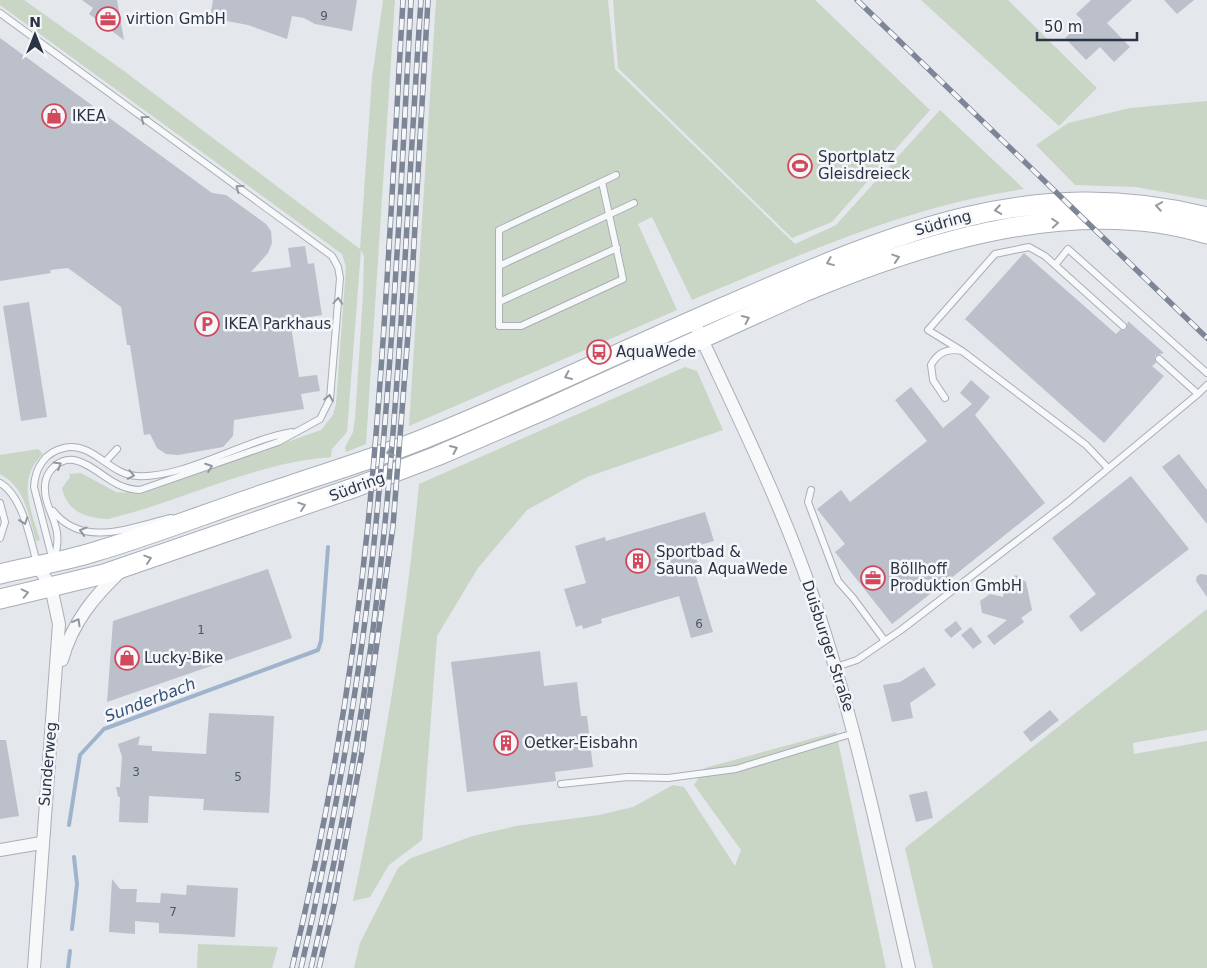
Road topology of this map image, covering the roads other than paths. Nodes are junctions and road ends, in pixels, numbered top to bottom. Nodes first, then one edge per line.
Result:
1 (0, 13) edge
2 (616, 175) dead end
3 (602, 182) junction
4 (634, 203) dead end
5 (609, 214) junction
6 (1207, 217) edge
7 (1207, 234) edge
8 (617, 248) junction
9 (1055, 265) junction
10 (499, 266) junction
11 (499, 302) junction
12 (693, 320) junction
13 (1123, 326) dead end
14 (702, 340) junction
15 (962, 352) junction
16 (1159, 359) dead end
17 (1207, 373) edge
18 (1207, 385) edge
19 (1198, 394) junction
20 (945, 398) dead end
21 (298, 431) junction
22 (117, 449) dead end
23 (105, 462) junction
24 (1108, 467) junction
25 (0, 483) edge
26 (811, 490) dead end
27 (250, 499) junction
28 (0, 503) edge
29 (50, 507) junction
30 (0, 538) edge
31 (45, 564) junction
32 (126, 567) junction
33 (0, 574) edge
34 (51, 588) junction
35 (0, 599) edge
36 (885, 641) junction
37 (836, 667) junction
38 (54, 684) junction
39 (855, 733) junction
40 (560, 784) dead end
41 (41, 843) junction
42 (0, 850) edge
43 (34, 968) edge
44 (909, 968) edge

21 -> 1 lane
2 - 3 lane
3 - 5 lane
3 - 10 lane
4 - 5 lane
5 - 8 lane
5 - 10 lane
6 -> 12 main road, Südring
14 -> 7 main road, Südring
8 - 11 lane
8 - 11 lane
9 - 13 lane
9 - 15 lane
9 - 17 lane
10 - 11 lane
12 - 14 street
12 -> 27 main road, Südring
32 -> 14 main road, Südring
14 - 37 street, Duisburger Straße
15 - 20 lane
15 - 24 lane
16 - 19 lane
18 - 19 lane
19 - 24 lane
23 -> 21 lane
29 -> 21 lane
22 - 23 lane
23 - 31 lane
24 - 36 lane
25 -> 31 lane
26 - 36 lane
27 -> 29 lane
27 - 31 main road, Südring
28 - 30 lane
29 - 31 lane
31 - 33 main road, Südring
31 - 34 street, Sunderweg
32 - 34 main road, Südring
38 -> 32 street, Sunderweg
35 -> 34 main road, Südring
34 - 38 street, Sunderweg
36 - 37 lane
37 - 39 street, Duisburger Straße
38 - 41 street, Sunderweg
39 - 40 lane
39 - 44 street, Duisburger Straße
41 - 42 street
41 - 43 street, Sunderweg

